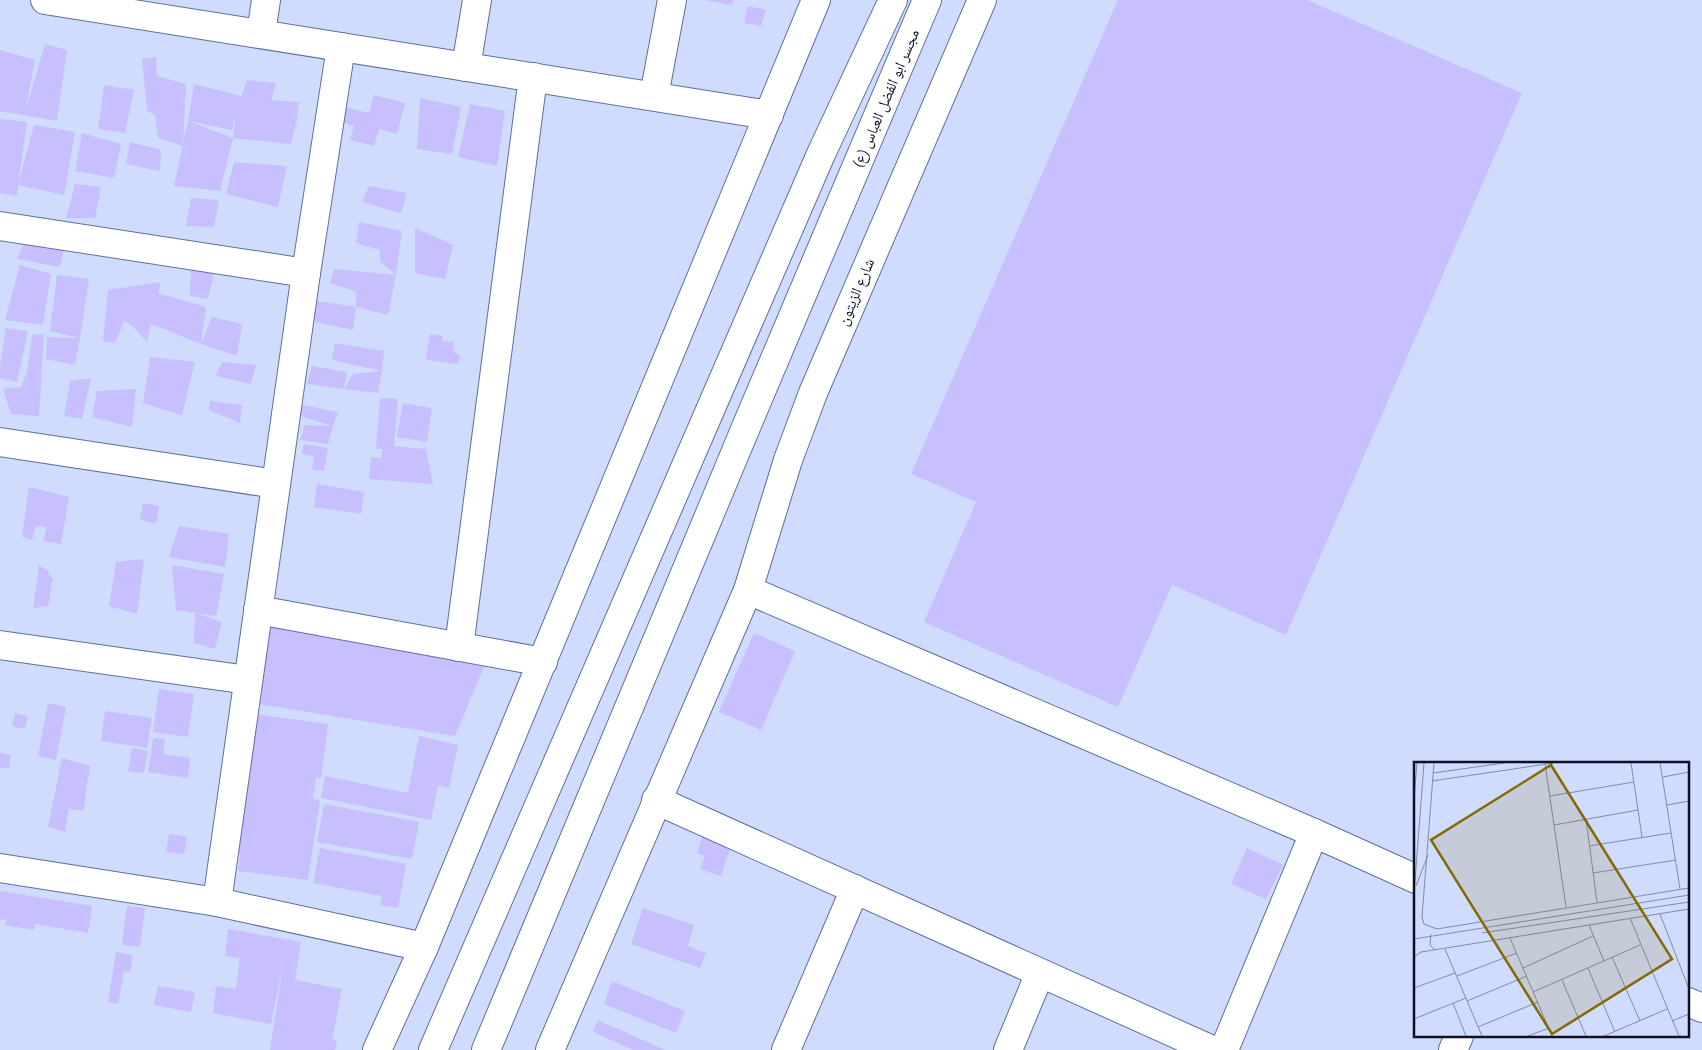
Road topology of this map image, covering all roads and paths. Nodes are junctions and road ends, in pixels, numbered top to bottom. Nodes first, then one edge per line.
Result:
1 (51, 0) edge
2 (266, 0) edge
3 (477, 0) edge
4 (672, 0) edge
5 (816, 0) edge
6 (893, 0) edge
7 (927, 0) edge
8 (982, 0) edge
9 (261, 34) junction
10 (342, 47) junction
11 (466, 67) junction
12 (533, 77) junction
13 (654, 96) junction
14 (769, 115) junction
15 (0, 226) edge
16 (306, 273) junction
17 (0, 442) edge
18 (276, 484) junction
19 (748, 590) junction
20 (258, 610) junction
21 (0, 645) edge
22 (459, 647) junction
23 (542, 662) junction
24 (248, 680) junction
25 (656, 800) junction
26 (1314, 833) junction
27 (0, 868) edge
28 (1414, 878) edge
29 (855, 889) junction
30 (217, 902) junction
31 (424, 947) junction
32 (1040, 973) junction
33 (1690, 1003) edge
34 (1702, 1008) edge
35 (1458, 1038) edge
36 (377, 1050) edge
37 (433, 1050) edge
38 (486, 1050) edge
39 (550, 1050) edge
40 (786, 1050) edge
41 (1008, 1050) edge
42 (1212, 1050) edge
43 (1224, 1050) edge
44 (1453, 1050) edge

1 - 9 street
2 - 9 street
3 - 11 street
4 - 13 street
5 - 14 street
6 - 37 street
7 - 38 street, مجسر ابو الفضل العباس (ع)
8 - 19 street, شارع الزيتون
9 - 10 street
10 - 11 street
10 - 16 street
11 - 12 street
12 - 13 street
12 - 22 street
13 - 14 street
14 - 23 street
15 - 16 street
16 - 18 street
17 - 18 street
18 - 20 street
19 - 25 street, شارع الزيتون
19 - 26 street
20 - 22 street
20 - 24 street
21 - 24 street
22 - 23 street
23 - 31 street
24 - 30 street
25 - 29 street
25 - 39 street, شارع الزيتون
26 - 28 street
26 - 43 street
27 - 30 street
29 - 32 street
29 - 40 street
30 - 31 street
31 - 36 street
32 - 41 street
32 - 42 street
33 - 34 street
35 - 44 street

